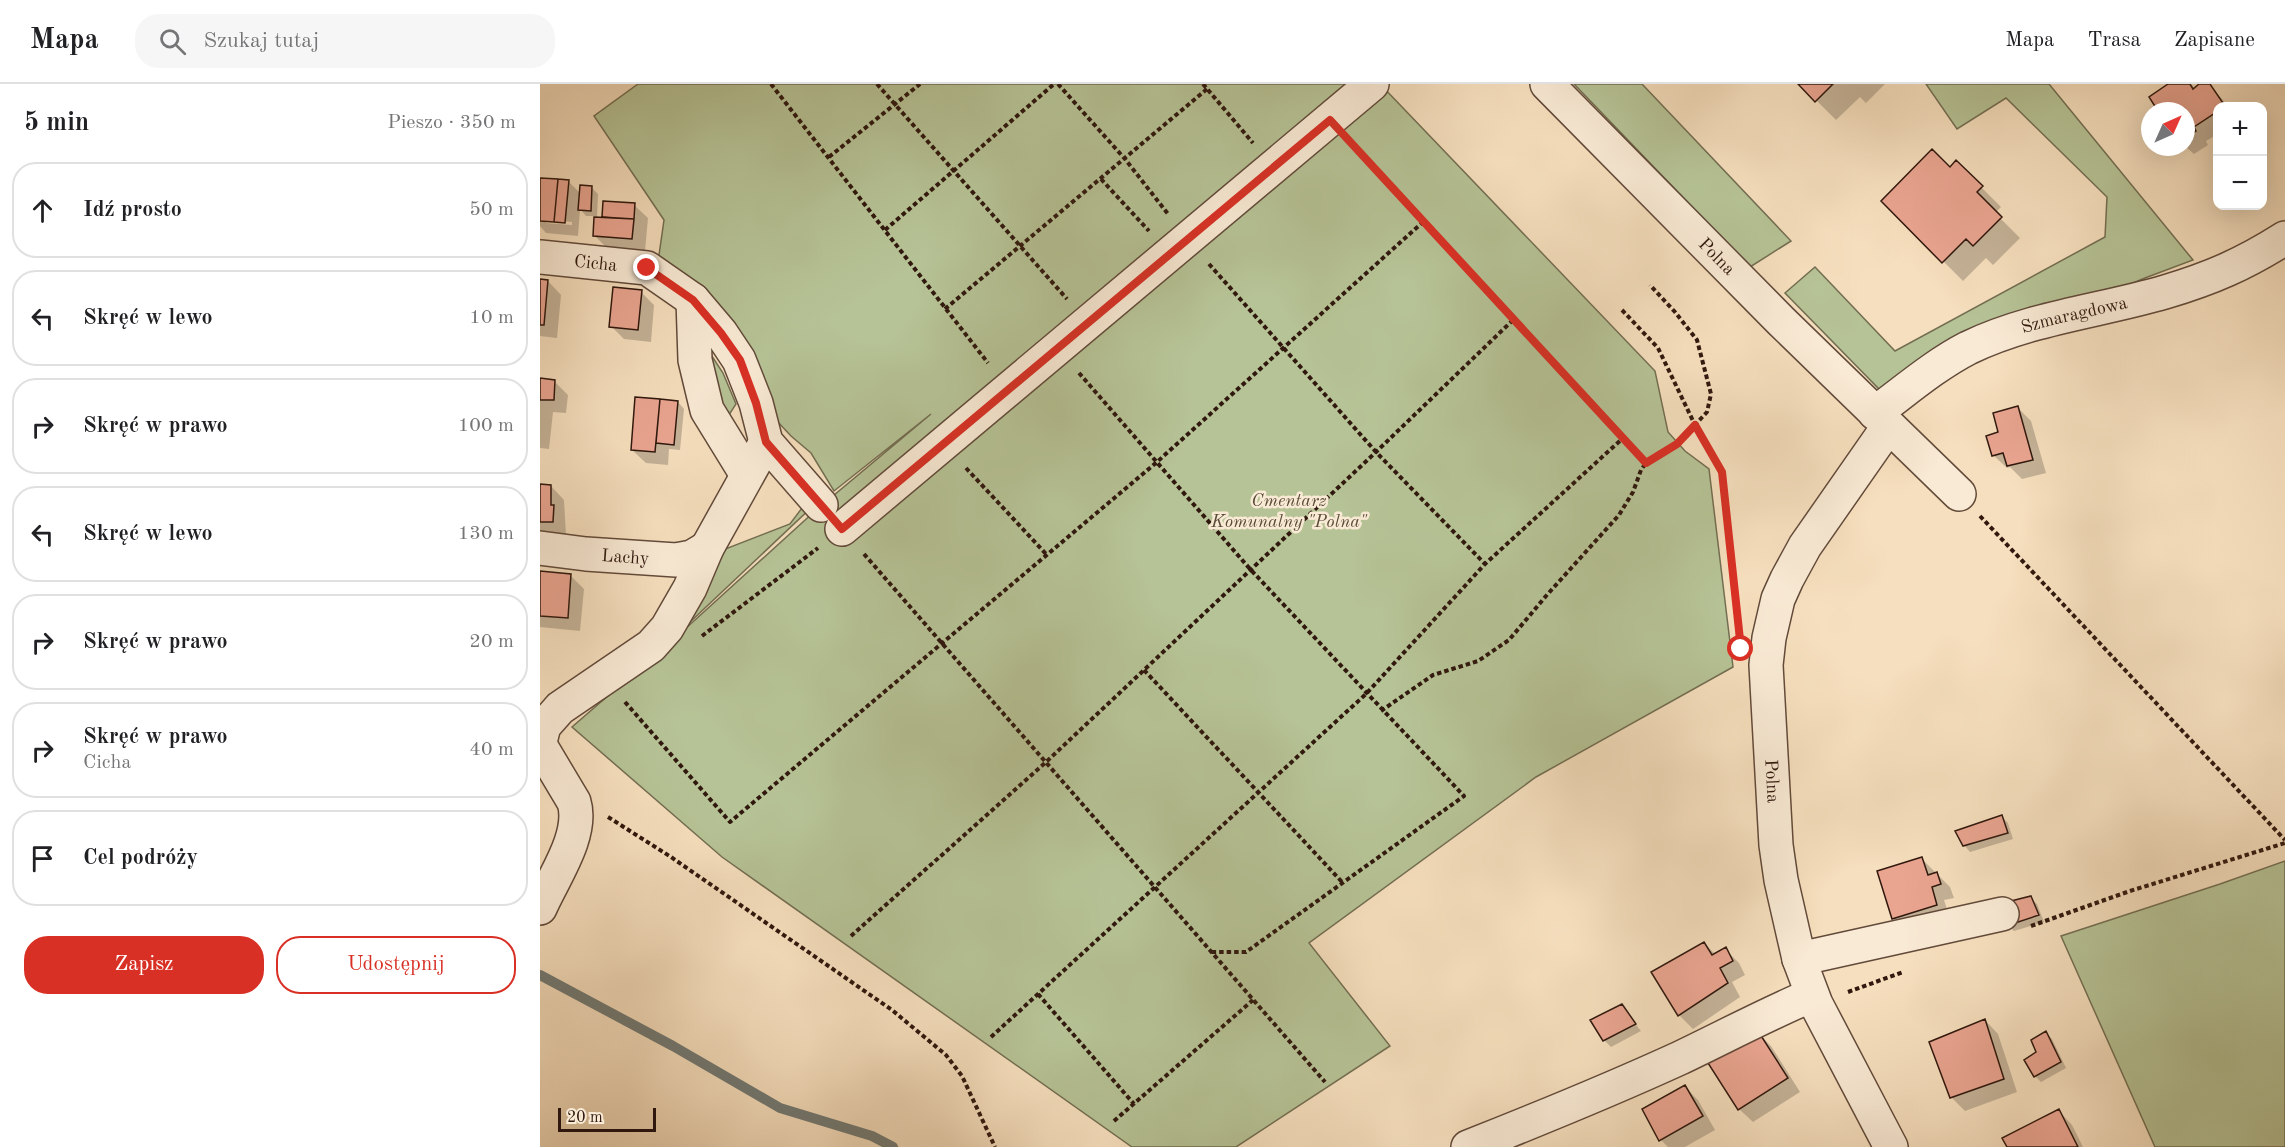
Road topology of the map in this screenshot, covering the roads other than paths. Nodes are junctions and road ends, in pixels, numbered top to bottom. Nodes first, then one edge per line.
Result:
1 (1372, 84) edge
2 (1547, 84) edge
3 (2285, 238) edge
4 (540, 257) edge
5 (693, 300) junction
6 (1882, 420) junction
7 (766, 442) junction
8 (747, 475) junction
9 (1959, 494) road end
10 (540, 548) edge
11 (707, 548) junction
12 (540, 744) edge
13 (540, 908) edge
14 (2015, 921) road end
15 (1800, 959) junction
16 (1814, 1000) junction
17 (1468, 1147) edge
18 (1891, 1147) edge

1 - 7 street
2 - 6 street, Polna
3 - 6 street, Szmaragdowa
4 - 5 street, Cicha
5 - 7 street, Cicha
5 - 8 street
6 - 9 street, Polna
6 - 15 street, Polna
7 - 8 street
8 - 11 street
10 - 11 street, Lachy
11 - 12 street
12 - 13 street
14 - 15 street
15 - 16 street, Polna
16 - 17 street
16 - 18 street, Polna

